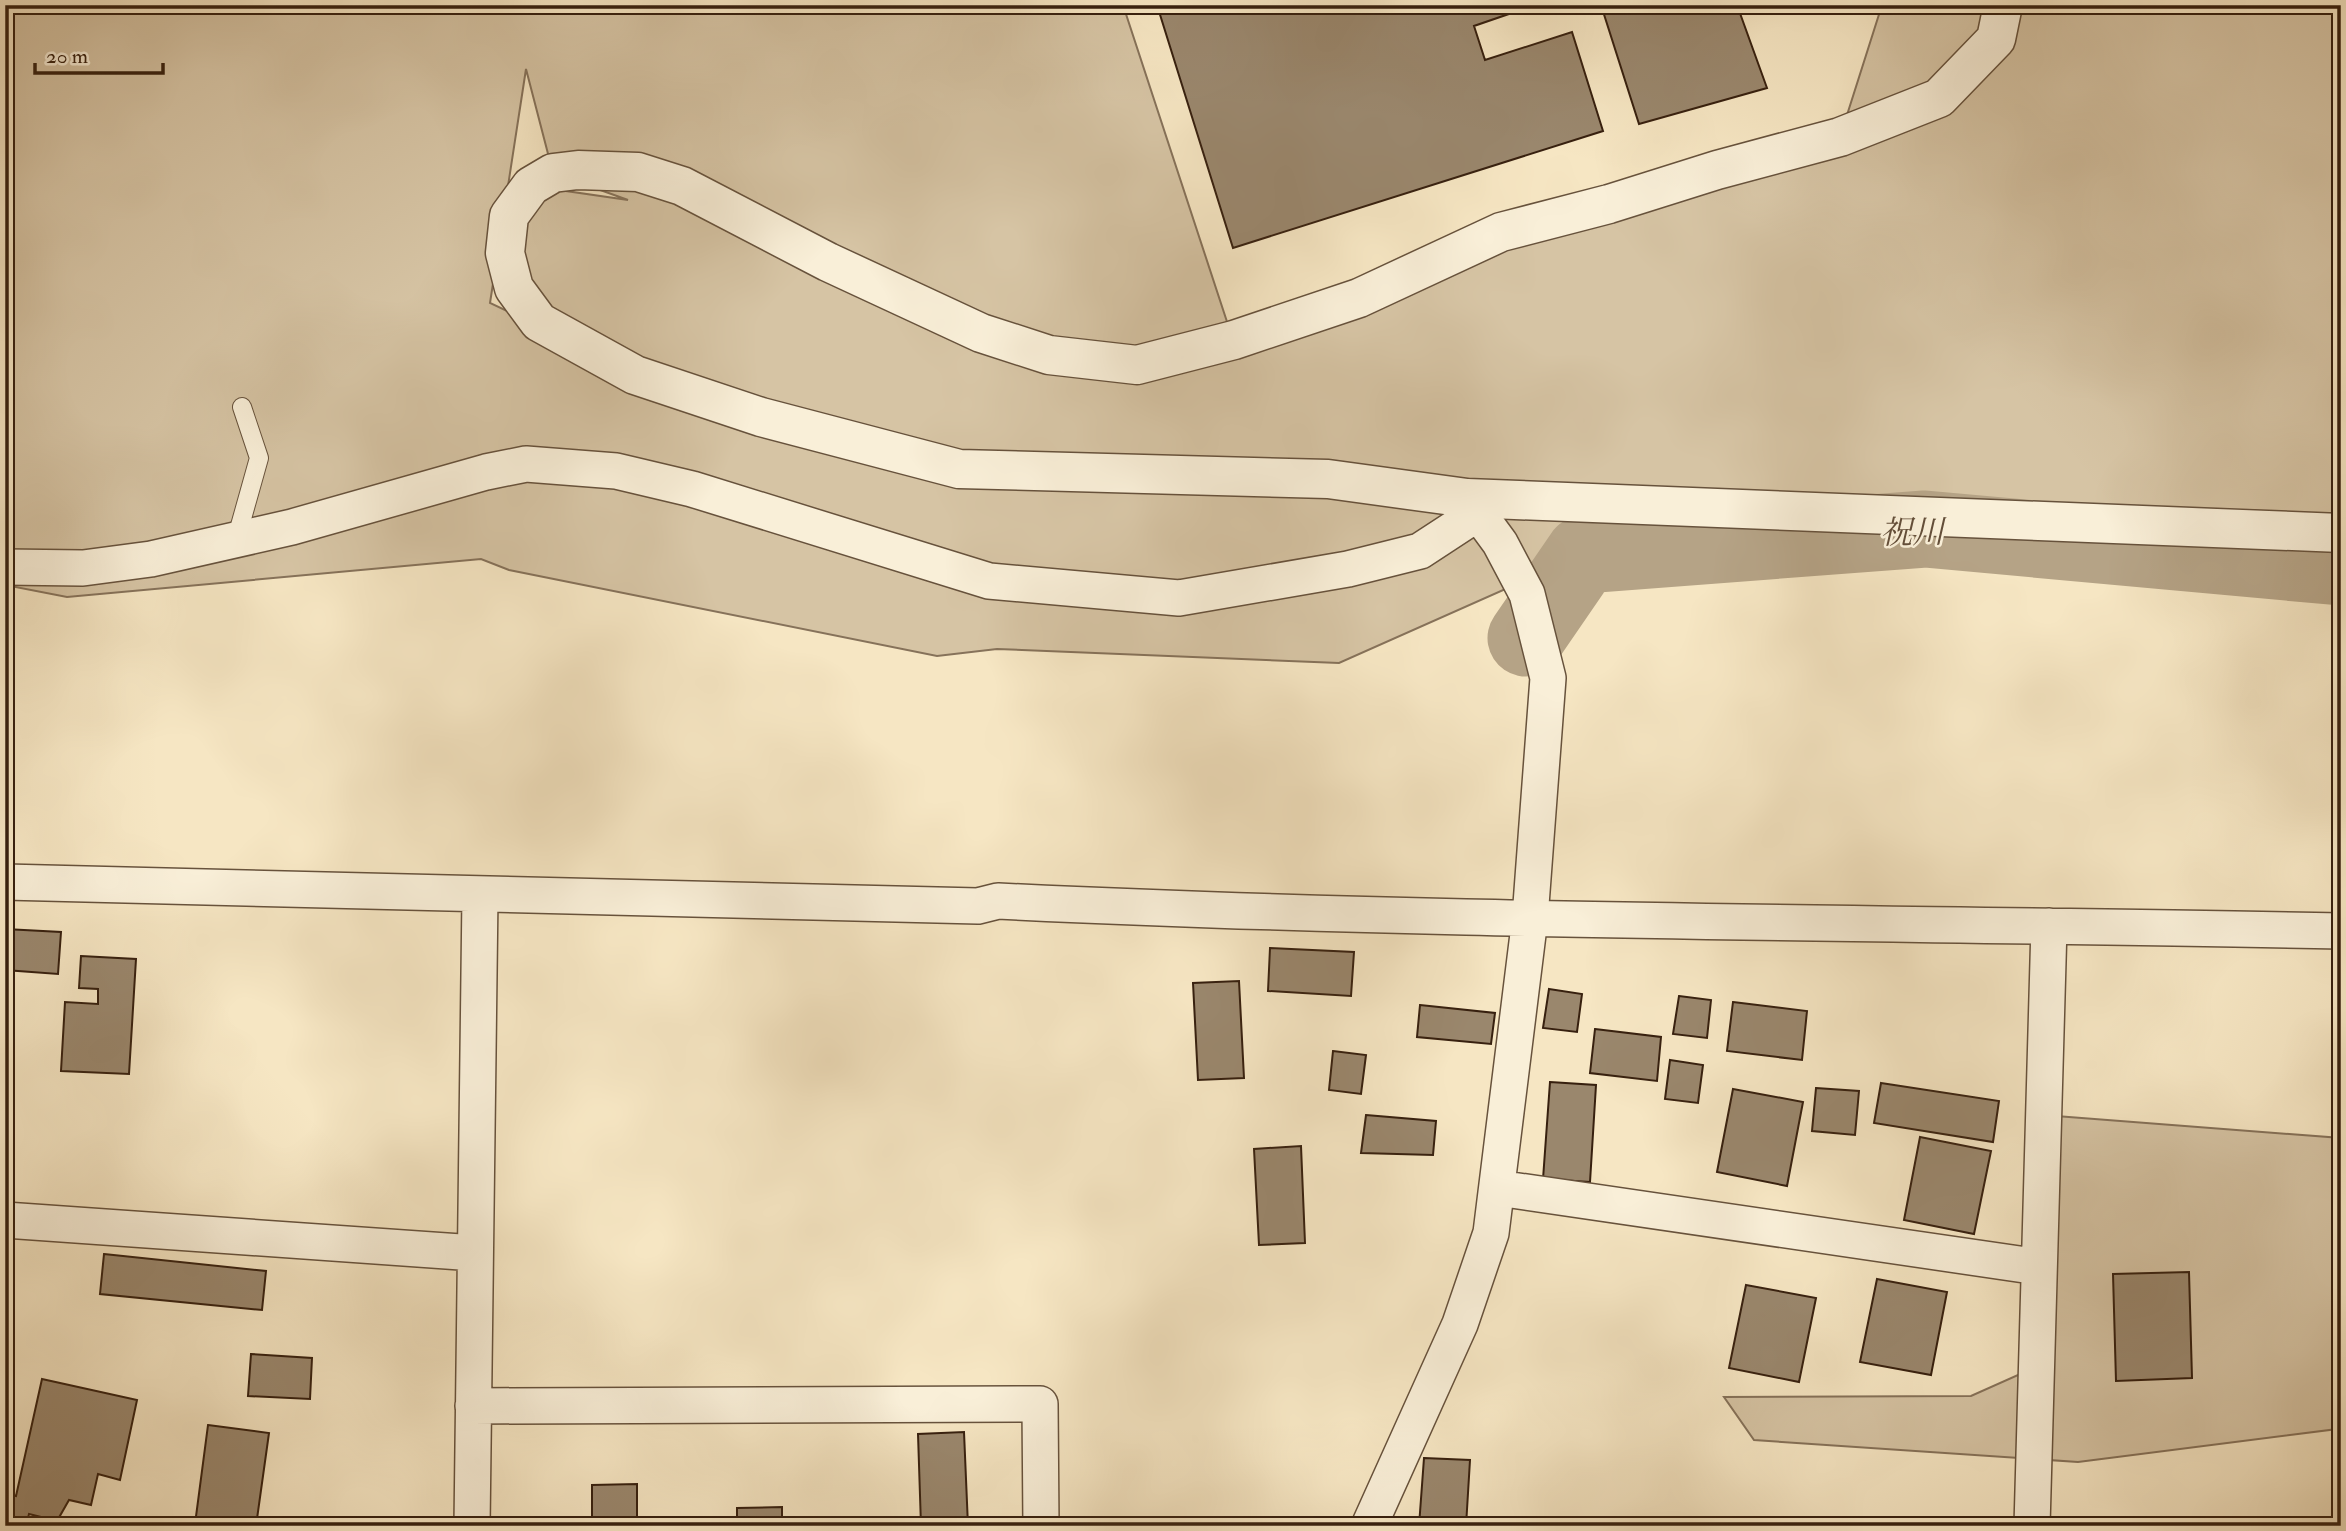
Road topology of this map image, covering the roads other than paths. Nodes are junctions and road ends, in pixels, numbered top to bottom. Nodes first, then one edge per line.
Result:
1 (2003, 5) edge
2 (242, 407) dead end
3 (1473, 506) junction
4 (2341, 533) edge
5 (236, 540) junction
6 (5, 567) edge
7 (5, 882) edge
8 (480, 895) junction
9 (1530, 918) junction
10 (2049, 926) junction
11 (2341, 931) edge
12 (1498, 1188) junction
13 (5, 1220) edge
14 (475, 1253) junction
15 (2039, 1267) junction
16 (473, 1406) junction
17 (471, 1526) edge
18 (1041, 1526) edge
19 (1369, 1526) edge
20 (2032, 1526) edge

1 - 3 street
2 - 5 lane
3 - 4 street
3 - 5 street
3 - 9 street
5 - 6 street
7 - 8 street
8 - 9 street
8 - 14 street
9 - 10 street
9 - 12 street
10 - 11 street
10 - 15 street
12 - 15 street
12 - 19 street
13 - 14 street
14 - 16 street
15 - 20 street
16 - 17 street
16 - 18 street

